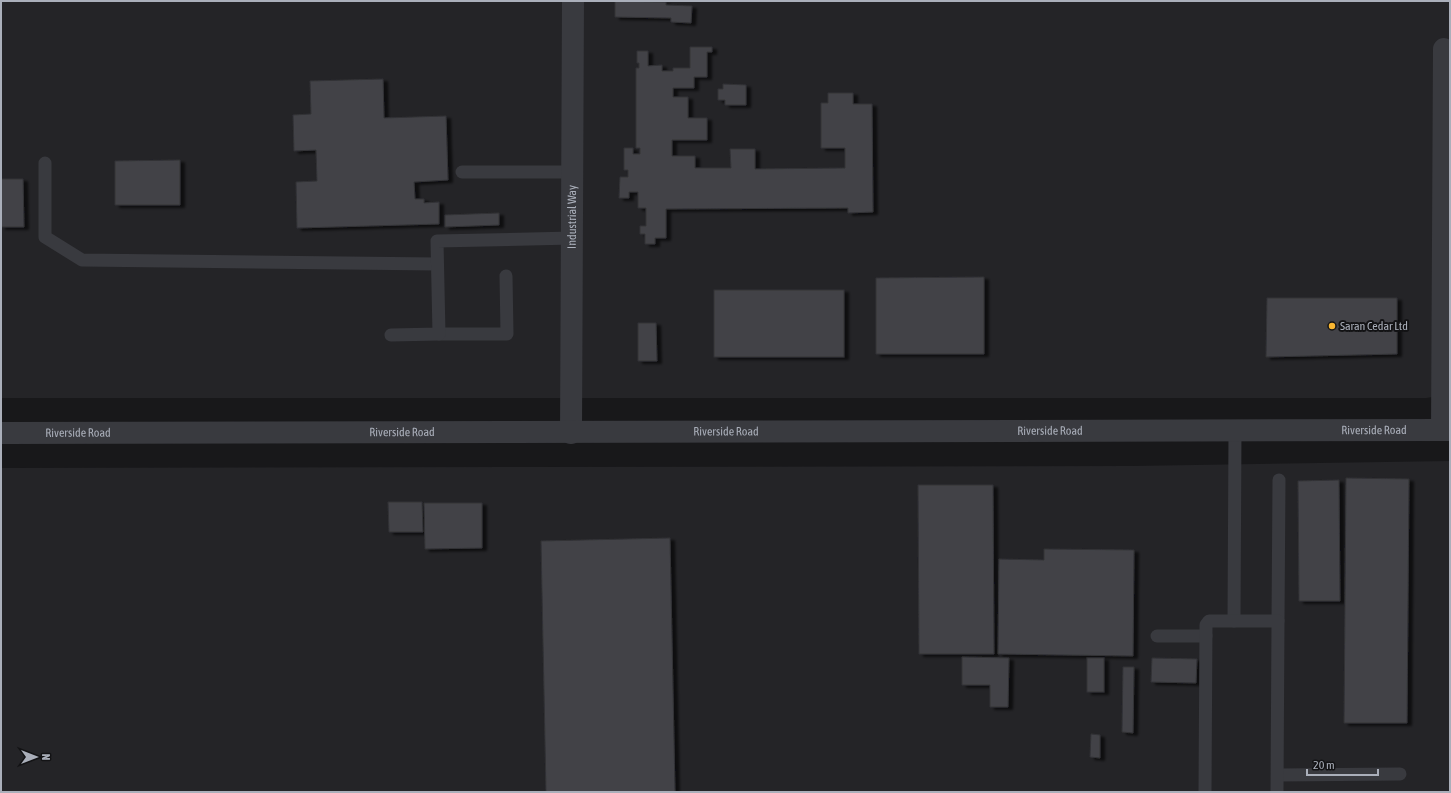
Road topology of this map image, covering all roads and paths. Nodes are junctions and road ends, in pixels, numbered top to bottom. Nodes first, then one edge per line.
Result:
1 (573, 1) edge
2 (1444, 49) dead end
3 (45, 163) dead end
4 (462, 172) dead end
5 (572, 172) junction
6 (573, 238) junction
7 (437, 264) junction
8 (506, 276) dead end
9 (439, 334) junction
10 (391, 335) dead end
11 (1446, 430) edge
12 (1235, 431) junction
13 (1, 433) edge
14 (572, 433) junction
15 (1279, 480) dead end
16 (1234, 621) junction
17 (1278, 621) junction
18 (1156, 636) dead end
19 (1206, 636) junction
20 (1400, 774) dead end
21 (1278, 776) junction
22 (1205, 792) edge
23 (1278, 792) edge

1 - 5 street, Industrial Way
2 - 11 street
3 - 7 lane
4 - 5 lane
5 - 6 street, Industrial Way
6 - 7 lane
6 - 14 street, Industrial Way
7 - 9 lane
8 - 9 lane
9 - 10 lane
11 - 12 street, Riverside Road
12 - 14 street, Riverside Road
12 - 16 lane
13 - 14 street, Riverside Road
15 - 17 lane
16 - 17 lane
16 - 19 lane
17 - 21 lane
18 - 19 lane
19 - 22 lane
20 - 21 lane
21 - 23 lane

